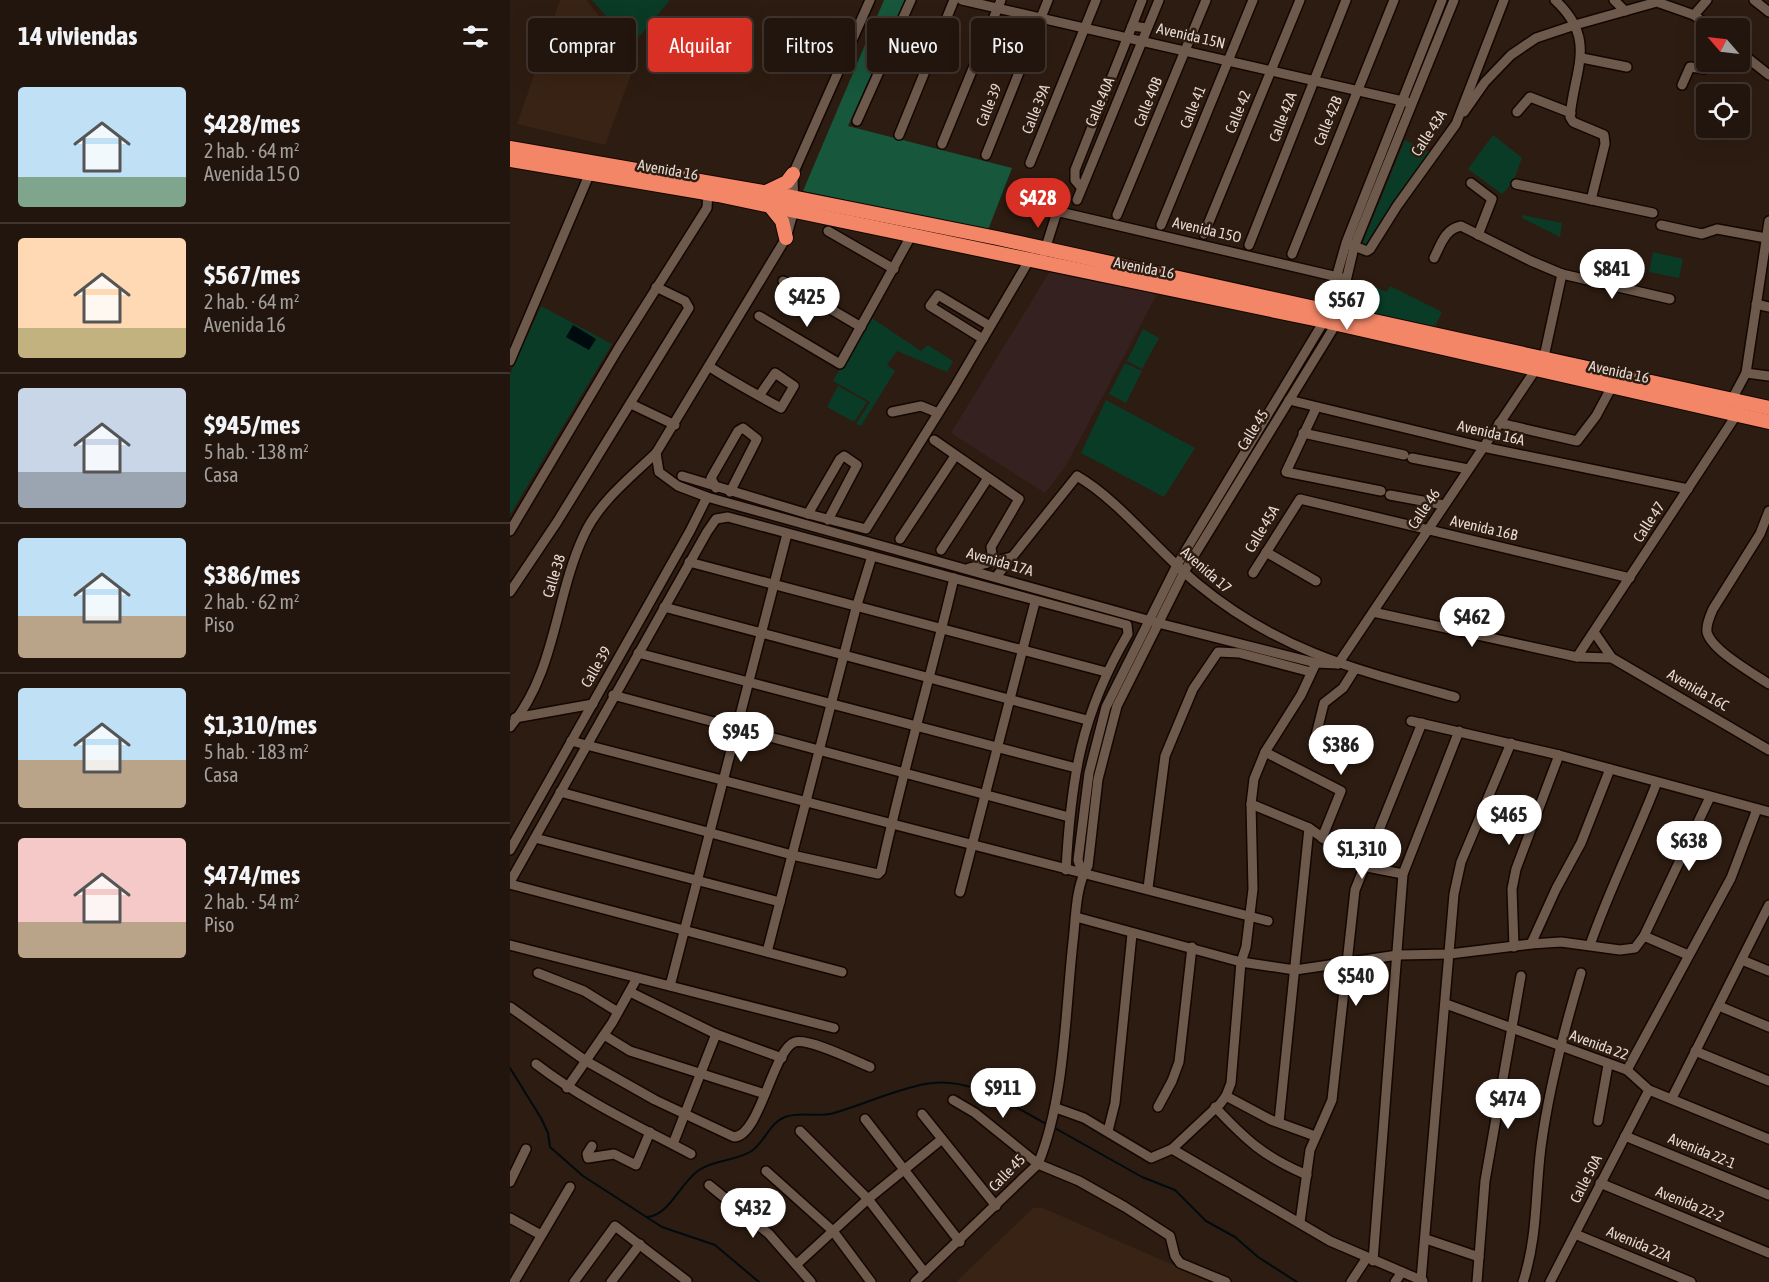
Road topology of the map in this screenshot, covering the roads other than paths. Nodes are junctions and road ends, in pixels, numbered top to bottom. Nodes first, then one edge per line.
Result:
1 (870, 0) edge
2 (911, 0) edge
3 (954, 0) edge
4 (962, 0) edge
5 (1048, 0) edge
6 (1096, 0) edge
7 (1142, 0) edge
8 (1159, 0) edge
9 (1206, 0) edge
10 (1253, 0) edge
11 (1299, 0) edge
12 (1346, 0) edge
13 (1394, 0) edge
14 (1442, 0) edge
15 (1454, 0) edge
16 (1504, 0) edge
17 (1554, 0) edge
18 (1614, 0) edge
19 (1707, 0) edge
20 (1754, 0) edge
21 (1656, 1) edge
22 (999, 4) edge
23 (1625, 11) junction
24 (1769, 12) edge
25 (1694, 15) junction
26 (1041, 18) joint
27 (1698, 18) edge
28 (1045, 19) edge
29 (1575, 25) junction
30 (1132, 26) junction
31 (1085, 27) junction
32 (1147, 28) junction
33 (1126, 37) junction
34 (1142, 40) junction
35 (1185, 50) junction
36 (1582, 58) junction
37 (1228, 60) junction
38 (1750, 60) edge
39 (1627, 67) dead end
40 (1696, 68) edge
41 (1019, 72) edge
42 (1270, 72) junction
43 (1769, 75) edge
44 (1313, 81) junction
45 (1682, 85) dead end
46 (1356, 91) junction
47 (1401, 101) junction
48 (1412, 103) junction
49 (1517, 112) dead end
50 (1571, 113) junction
51 (1098, 114) junction
52 (1110, 118) junction
53 (857, 121) dead end
54 (1456, 124) junction
55 (899, 135) dead end
56 (942, 144) dead end
57 (510, 148) edge
58 (986, 155) dead end
59 (510, 160) edge
60 (1030, 163) dead end
61 (592, 168) junction
62 (793, 174) junction
63 (1471, 183) dead end
64 (1516, 184) dead end
65 (1081, 187) junction
66 (708, 193) junction
67 (767, 199) junction
68 (1077, 200) dead end
69 (1592, 200) junction
70 (793, 204) junction
71 (1653, 213) dead end
72 (1117, 215) dead end
73 (1769, 221) edge
74 (1161, 225) dead end
75 (1661, 225) dead end
76 (828, 231) dead end
77 (1204, 234) dead end
78 (1478, 235) junction
79 (912, 236) junction
80 (786, 238) junction
81 (1766, 244) edge
82 (1249, 245) dead end
83 (1350, 245) junction
84 (1040, 247) junction
85 (1292, 254) dead end
86 (1434, 258) dead end
87 (1035, 262) junction
88 (894, 269) junction
89 (1562, 274) junction
90 (1341, 277) junction
91 (783, 281) dead end
92 (656, 287) junction
93 (1670, 299) dead end
94 (1756, 304) junction
95 (1769, 307) edge
96 (960, 308) junction
97 (759, 316) dead end
98 (1332, 316) junction
99 (951, 320) junction
100 (990, 326) junction
101 (861, 327) junction
102 (983, 339) junction
103 (1544, 357) junction
104 (511, 358) edge
105 (710, 367) junction
106 (1534, 371) junction
107 (1746, 373) junction
108 (1769, 376) edge
109 (1611, 388) junction
110 (759, 396) dead end
111 (1289, 400) junction
112 (1738, 400) junction
113 (631, 404) junction
114 (1316, 408) junction
115 (1769, 408) edge
116 (892, 412) dead end
117 (938, 412) junction
118 (1731, 414) junction
119 (1769, 422) edge
120 (1499, 423) junction
121 (675, 425) junction
122 (1304, 433) junction
123 (934, 440) dead end
124 (1483, 447) junction
125 (656, 453) junction
126 (955, 456) junction
127 (1468, 469) junction
128 (682, 476) dead end
129 (988, 478) junction
130 (716, 488) junction
131 (1688, 489) junction
132 (1380, 491) dead end
133 (730, 492) junction
134 (1390, 495) dead end
135 (707, 497) junction
136 (1297, 501) joint
137 (1444, 505) junction
138 (1769, 511) edge
139 (808, 514) junction
140 (828, 520) junction
141 (1427, 530) junction
142 (510, 531) edge
143 (787, 534) junction
144 (900, 539) dead end
145 (941, 550) dead end
146 (1266, 552) junction
147 (872, 556) junction
148 (1011, 557) junction
149 (688, 562) junction
150 (993, 562) junction
151 (967, 568) junction
152 (1181, 569) junction
153 (1253, 573) dead end
154 (996, 577) junction
155 (954, 578) junction
156 (1630, 578) junction
157 (1316, 581) dead end
158 (774, 585) junction
159 (510, 592) edge
160 (1035, 602) junction
161 (664, 607) junction
162 (856, 608) junction
163 (1373, 612) junction
164 (1148, 620) junction
165 (1158, 623) junction
166 (941, 631) junction
167 (1594, 632) junction
168 (761, 633) junction
169 (1022, 651) junction
170 (638, 653) junction
171 (844, 654) junction
172 (1577, 657) junction
173 (1612, 658) junction
174 (1316, 663) junction
175 (1338, 664) junction
176 (1355, 669) junction
177 (1106, 672) junction
178 (1311, 672) junction
179 (929, 678) junction
180 (749, 682) junction
181 (1769, 684) edge
182 (613, 695) junction
183 (1455, 697) dead end
184 (1009, 698) junction
185 (831, 703) junction
186 (593, 704) junction
187 (515, 718) edge
188 (1087, 720) junction
189 (1411, 721) dead end
190 (1422, 723) junction
191 (918, 725) junction
192 (510, 727) edge
193 (737, 728) junction
194 (1459, 731) junction
195 (1316, 735) dead end
196 (571, 741) junction
197 (1510, 743) junction
198 (586, 745) junction
199 (997, 745) junction
200 (819, 750) junction
201 (1769, 750) edge
202 (1265, 752) junction
203 (1559, 755) junction
204 (1076, 768) junction
205 (1610, 769) junction
206 (903, 772) junction
207 (722, 780) junction
208 (1657, 782) junction
209 (560, 792) junction
210 (984, 795) junction
211 (1710, 797) junction
212 (807, 802) junction
213 (1251, 804) junction
214 (1757, 809) junction
215 (1769, 812) edge
216 (1069, 817) junction
217 (891, 824) junction
218 (1309, 828) junction
219 (708, 833) junction
220 (535, 838) junction
221 (1322, 838) junction
222 (971, 845) junction
223 (510, 850) edge
224 (792, 855) junction
225 (1362, 866) junction
226 (1066, 870) junction
227 (1403, 874) junction
228 (1083, 875) junction
229 (698, 880) junction
230 (510, 883) edge
231 (1148, 888) junction
232 (960, 892) dead end
233 (780, 902) junction
234 (1768, 912) edge
235 (1248, 917) junction
236 (1076, 918) junction
237 (1268, 921) dead end
238 (684, 931) junction
239 (1132, 934) junction
240 (1644, 936) junction
241 (1531, 944) junction
242 (510, 945) edge
243 (1590, 945) junction
244 (1192, 947) junction
245 (1514, 947) junction
246 (767, 952) junction
247 (1450, 954) junction
248 (1398, 955) junction
249 (1688, 955) junction
250 (1742, 960) junction
251 (1348, 961) junction
252 (1241, 962) junction
253 (1295, 970) junction
254 (1769, 971) edge
255 (842, 972) dead end
256 (538, 973) dead end
257 (1581, 973) dead end
258 (1521, 976) dead end
259 (637, 978) junction
260 (670, 986) junction
261 (630, 992) junction
262 (1446, 1004) junction
263 (1719, 1006) junction
264 (510, 1007) edge
265 (618, 1012) junction
266 (1769, 1027) edge
267 (834, 1028) dead end
268 (1512, 1030) junction
269 (716, 1034) junction
270 (604, 1035) junction
271 (1559, 1047) junction
272 (1695, 1052) junction
273 (782, 1058) junction
274 (586, 1061) junction
275 (537, 1064) dead end
276 (1608, 1065) junction
277 (870, 1067) dead end
278 (1627, 1070) junction
279 (701, 1073) junction
280 (1769, 1081) edge
281 (567, 1088) junction
282 (1649, 1090) junction
283 (765, 1094) junction
284 (1226, 1096) junction
285 (1672, 1098) junction
286 (953, 1100) dead end
287 (1158, 1107) dead end
288 (1215, 1107) junction
289 (1056, 1108) junction
290 (685, 1113) junction
291 (922, 1114) dead end
292 (866, 1119) dead end
293 (1598, 1121) dead end
294 (1279, 1122) junction
295 (800, 1131) dead end
296 (1108, 1131) junction
297 (650, 1132) junction
298 (1315, 1136) junction
299 (1624, 1136) junction
300 (942, 1139) junction
301 (1769, 1139) edge
302 (673, 1144) junction
303 (592, 1146) dead end
304 (526, 1149) dead end
305 (1172, 1149) junction
306 (692, 1154) dead end
307 (1038, 1164) junction
308 (905, 1169) junction
309 (766, 1171) dead end
310 (1307, 1175) junction
311 (510, 1182) edge
312 (1600, 1183) junction
313 (709, 1185) dead end
314 (570, 1187) dead end
315 (1769, 1195) edge
316 (868, 1199) junction
317 (996, 1206) junction
318 (510, 1218) edge
319 (1300, 1222) junction
320 (833, 1230) junction
321 (1575, 1234) junction
322 (541, 1235) junction
323 (1426, 1239) junction
324 (960, 1242) junction
325 (640, 1244) junction
326 (1769, 1253) edge
327 (1479, 1257) junction
328 (1370, 1260) junction
329 (797, 1264) junction
330 (1402, 1272) junction
331 (925, 1273) junction
332 (1423, 1281) edge
333 (514, 1282) edge
334 (574, 1282) edge
335 (611, 1282) edge
336 (687, 1282) edge
337 (811, 1282) edge
338 (871, 1282) edge
339 (915, 1282) edge
340 (1226, 1282) edge
341 (1351, 1282) edge
342 (1395, 1282) edge
343 (1477, 1282) edge
344 (1523, 1282) edge
345 (1550, 1282) edge
346 (1691, 1282) edge

1 - 62 street
2 - 53 street
3 - 55 street
4 - 22 street, Avenida 15N
5 - 26 street, Calle 39
6 - 31 street, Calle 39A
7 - 30 street
8 - 32 street, Calle 40A
9 - 35 street, Calle 40B
10 - 37 street, Calle 41
11 - 42 street, Calle 42
12 - 44 street, Calle 42A
13 - 46 street, Calle 42B
14 - 47 street, Calle 45
15 - 48 street, Calle 45
16 - 54 street, Calle 43A
17 - 29 street
18 - 23 street
19 - 25 street
20 - 24 street
21 - 23 street
21 - 25 street
22 - 26 street, Avenida 15N
22 - 56 street
23 - 29 street
25 - 27 street
28 - 31 street, Avenida 15N
29 - 36 street
29 - 54 street
30 - 32 street
30 - 33 street, Calle 40A
31 - 33 street, Avenida 15N
31 - 60 street, Calle 39A
32 - 34 street, Calle 40A
33 - 34 street, Avenida 15N
33 - 51 street, Calle 40A
34 - 35 street, Avenida 15N
34 - 52 street, Calle 40A
35 - 37 street, Avenida 15N
35 - 72 street, Calle 40B
36 - 39 street
36 - 50 street
37 - 42 street, Avenida 15N
37 - 74 street, Calle 41
38 - 43 street
40 - 45 street
41 - 58 street, Calle 39
42 - 44 street, Avenida 15N
42 - 77 street, Calle 42
44 - 46 street, Avenida 15N
44 - 82 street, Calle 42A
46 - 47 street, Avenida 15N
46 - 85 street, Calle 42B
47 - 48 street, Avenida 15N
47 - 83 street, Calle 45
48 - 83 street, Calle 45
49 - 50 street
50 - 69 street
51 - 52 street
51 - 65 street, Calle 40A
52 - 65 street, Calle 40A
54 - 83 street, Calle 43A
57 - 61 highway, Avenida 16
59 - 61 highway, Avenida 16
61 - 66 highway, Avenida 16
61 - 67 highway, Avenida 16
61 - 104 street
62 - 67 highway
62 - 70 street, Calle 38
63 - 78 street
64 - 69 street
65 - 68 street, Calle 40A
66 - 67 highway, Avenida 16
66 - 92 street
67 - 70 highway, Avenida 16
67 - 80 highway
69 - 71 street
70 - 79 highway, Avenida 16
70 - 80 street, Calle 38
70 - 84 highway, Avenida 16
73 - 81 street
75 - 81 street
76 - 88 street
78 - 86 street
78 - 89 street
79 - 87 highway, Avenida 16
79 - 88 street
80 - 105 street, Calle 38
81 - 94 street
83 - 90 street, Calle 45
84 - 87 street
84 - 90 street, Avenida 15O
84 - 98 highway, Avenida 16
87 - 98 highway, Avenida 16
87 - 100 street
88 - 101 street
89 - 93 street
89 - 103 street
90 - 98 street, Calle 45
91 - 101 street
92 - 113 street
92 - 142 street
94 - 95 street
94 - 107 street
96 - 99 street
96 - 99 street
96 - 100 street
97 - 101 street
98 - 103 highway, Avenida 16
98 - 106 highway, Avenida 16
98 - 111 street, Calle 45
98 - 152 street, Calle 45
99 - 102 street
100 - 102 street
102 - 117 street
103 - 106 street, Calle 46
103 - 112 highway, Avenida 16
105 - 110 street
105 - 121 street, Calle 38
106 - 109 highway, Avenida 16
106 - 120 street, Calle 46
107 - 108 street
107 - 112 street, Calle 47
109 - 118 highway, Avenida 16
109 - 120 street
111 - 114 street, Avenida 16A
111 - 152 street, Calle 45
112 - 115 highway, Avenida 16
112 - 118 street, Calle 47
113 - 121 street
113 - 159 street
114 - 122 street
114 - 124 street, Avenida 16A
116 - 117 street
117 - 140 street
118 - 119 highway, Avenida 16
118 - 131 street, Calle 47
120 - 124 street, Calle 46
121 - 125 street, Calle 38
122 - 127 street
122 - 132 street
123 - 126 street
124 - 127 street, Calle 46
124 - 131 street, Avenida 16A
125 - 135 street, Avenida 17A
125 - 187 street, Calle 38
126 - 129 street
126 - 144 street
127 - 137 street, Calle 46
128 - 130 street
129 - 145 street
129 - 150 street
130 - 133 street
130 - 133 street
131 - 156 street, Calle 47
133 - 139 street
134 - 137 street
135 - 151 street, Avenida 17A
135 - 186 street, Calle 39
136 - 141 street, Avenida 16B
136 - 146 street, Calle 45A
137 - 141 street, Calle 46
138 - 181 street
139 - 140 street
139 - 140 street
141 - 156 street, Avenida 16B
141 - 163 street, Calle 46
143 - 147 street
143 - 149 street
143 - 158 street
146 - 153 street, Calle 45A
146 - 157 street
147 - 155 street
147 - 162 street
148 - 150 street
148 - 152 street, Avenida 17
148 - 154 street
149 - 158 street
149 - 161 street
150 - 151 street
151 - 154 street, Avenida 17A
152 - 164 street, Calle 45
152 - 165 street, Calle 45
152 - 175 street, Avenida 17
154 - 164 street, Avenida 17A
155 - 160 street
155 - 166 street
156 - 167 street, Calle 47
158 - 162 street
158 - 168 street
160 - 169 street
160 - 177 street
161 - 168 street
161 - 170 street
162 - 166 street
162 - 171 street
163 - 172 street
163 - 175 street, Calle 46
164 - 165 street, Avenida 17A
164 - 228 street, Calle 45
165 - 174 street, Avenida 17A
165 - 228 street, Calle 45
166 - 169 street
166 - 179 street
167 - 172 street, Calle 47
167 - 173 street
168 - 171 street
168 - 180 street
169 - 177 street
169 - 184 street
170 - 180 street
170 - 182 street
171 - 179 street
171 - 185 street
172 - 173 street
173 - 201 street, Avenida 16C
174 - 175 street, Avenida 17A
174 - 178 street
175 - 176 street
176 - 183 street
176 - 195 street
177 - 188 street
178 - 202 street
178 - 231 street
179 - 184 street
179 - 191 street
180 - 185 street
180 - 193 street
182 - 193 street
182 - 198 street
184 - 188 street
184 - 199 street
185 - 191 street
185 - 200 street
186 - 187 street
186 - 196 street, Calle 39
187 - 192 street, Calle 38
188 - 204 street
189 - 190 street
190 - 194 street
190 - 225 street
191 - 199 street
191 - 206 street
193 - 200 street
193 - 207 street
194 - 197 street
194 - 227 street
196 - 198 street
196 - 223 street, Calle 39
197 - 203 street
197 - 247 street
198 - 207 street
198 - 209 street
199 - 204 street
199 - 210 street
200 - 206 street
200 - 212 street
202 - 213 street
202 - 221 street
203 - 205 street
203 - 245 street
204 - 216 street
205 - 208 street
205 - 241 street
206 - 210 street
206 - 217 street
207 - 212 street
207 - 219 street
208 - 211 street
208 - 243 street
209 - 219 street
209 - 220 street
210 - 216 street
210 - 222 street
211 - 214 street
211 - 240 street
212 - 217 street
212 - 224 street
213 - 218 street
213 - 235 street
214 - 215 street
214 - 249 street
216 - 226 street
217 - 222 street
217 - 224 street
218 - 221 street
218 - 253 street
219 - 224 street
219 - 229 street
220 - 229 street
220 - 230 street
221 - 225 street
222 - 226 street
222 - 232 street
224 - 233 street
225 - 227 street
225 - 251 street
226 - 228 street
227 - 248 street
228 - 231 street
228 - 236 street, Calle 45
229 - 233 street
229 - 238 street
230 - 238 street
231 - 235 street
233 - 246 street
234 - 250 street
235 - 237 street
235 - 252 street
236 - 239 street
236 - 289 street, Calle 45
238 - 246 street
238 - 260 street
239 - 244 street
239 - 296 street
240 - 243 street
240 - 249 street
241 - 243 street
241 - 245 street
242 - 259 street
244 - 252 street
244 - 287 street
245 - 247 street
246 - 255 street
247 - 248 street
247 - 262 street
248 - 251 street
248 - 328 street
249 - 278 street
250 - 254 street
250 - 263 street
251 - 253 street
251 - 298 street
252 - 253 street
252 - 284 street
253 - 294 street
256 - 265 street
257 - 271 street
258 - 268 street
259 - 260 street
259 - 261 street
260 - 267 street
261 - 265 street
261 - 269 street
262 - 268 street, Avenida 22
262 - 323 street
263 - 266 street
263 - 272 street
264 - 274 street
265 - 270 street
268 - 271 street, Avenida 22
268 - 327 street
269 - 273 street
269 - 279 street
270 - 274 street
270 - 279 street
271 - 276 street, Avenida 22
271 - 344 street
272 - 280 street
272 - 285 street
273 - 277 street
273 - 283 street
274 - 281 street
274 - 290 street
275 - 281 street
276 - 278 street, Avenida 22
276 - 293 street
278 - 282 street, Avenida 22
279 - 283 street
279 - 290 street
281 - 297 street
282 - 285 street, Avenida 22
282 - 299 street, Calle 50A
283 - 290 street
284 - 288 street
284 - 294 street
285 - 301 street, Avenida 22
286 - 307 street
288 - 305 street
288 - 310 street
289 - 296 street
289 - 307 street, Calle 45
290 - 302 street
291 - 300 street
292 - 308 street
294 - 298 street
295 - 316 street
296 - 305 street
297 - 302 street
297 - 303 street
298 - 310 street
299 - 312 street, Calle 50A
299 - 315 street, Avenida 22-1
300 - 308 street
300 - 317 street
302 - 306 street
304 - 311 street
305 - 319 street
307 - 317 street, Calle 45
307 - 340 street
308 - 316 street
308 - 324 street
309 - 320 street
310 - 319 street
312 - 321 street, Calle 50A
312 - 326 street, Avenida 22-2
313 - 329 street
314 - 322 street
316 - 320 street
316 - 331 street
317 - 324 street, Calle 45
318 - 322 street
319 - 328 street
320 - 329 street
320 - 338 street
321 - 345 street, Calle 50A
321 - 346 street, Avenida 22A
322 - 333 street
323 - 327 street
323 - 332 street
324 - 331 street, Calle 45
325 - 334 street
325 - 335 street
325 - 336 street
327 - 343 street
328 - 330 street
328 - 341 street
329 - 337 street
330 - 332 street
330 - 342 street
331 - 339 street, Calle 45

